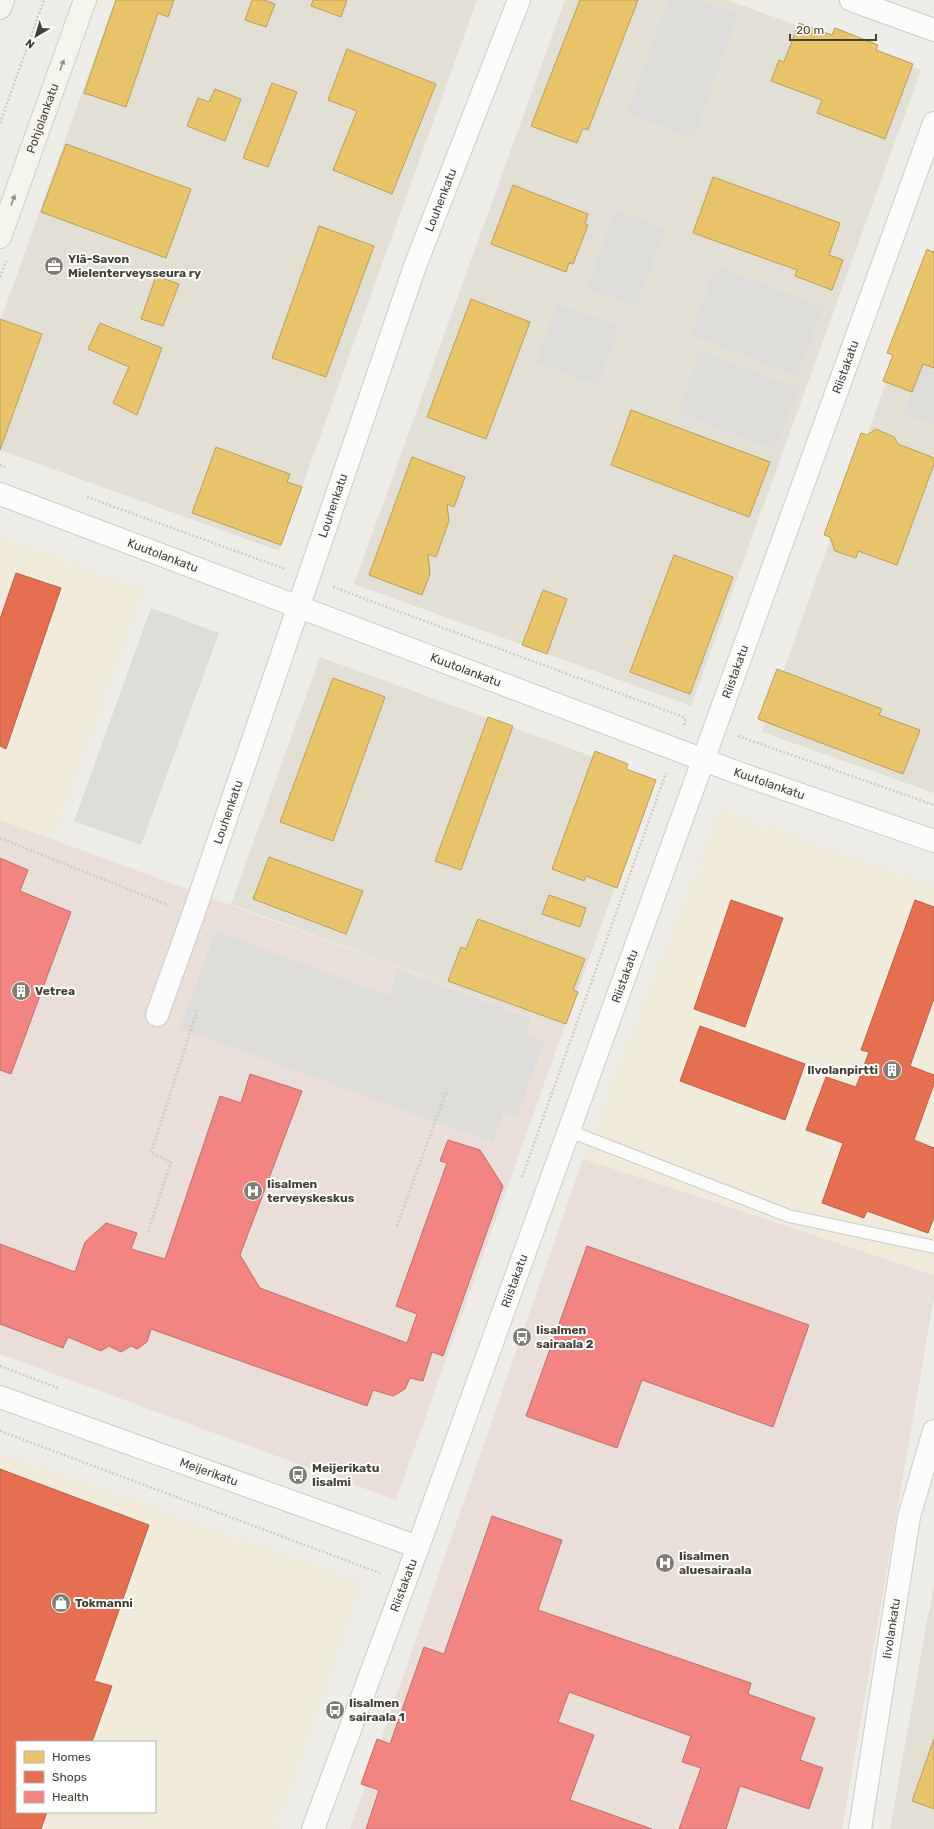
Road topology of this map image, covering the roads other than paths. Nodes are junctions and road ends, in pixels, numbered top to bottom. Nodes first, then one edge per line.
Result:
1 (3, 0) edge
2 (85, 0) edge
3 (519, 0) edge
4 (851, 0) edge
5 (0, 8) edge
6 (934, 30) edge
7 (934, 123) edge
8 (0, 237) edge
9 (0, 494) edge
10 (299, 607) junction
11 (703, 759) junction
12 (934, 841) edge
13 (157, 1015) dead end
14 (568, 1131) junction
15 (934, 1247) edge
16 (0, 1397) edge
17 (934, 1431) edge
18 (418, 1547) junction
19 (313, 1829) edge
20 (860, 1829) edge

1 - 5 main road
8 -> 2 main road, Pohjolankatu
3 - 10 street, Louhenkatu
4 - 6 street
7 - 11 street, Riistakatu
9 - 10 street, Kuutolankatu
10 - 11 street, Kuutolankatu
10 - 13 street, Louhenkatu
11 - 12 street, Kuutolankatu
11 - 14 street, Riistakatu
14 - 15 lane
14 - 18 street, Riistakatu
16 - 18 street, Meijerikatu
17 - 20 street, Iivolankatu
18 - 19 street, Riistakatu

